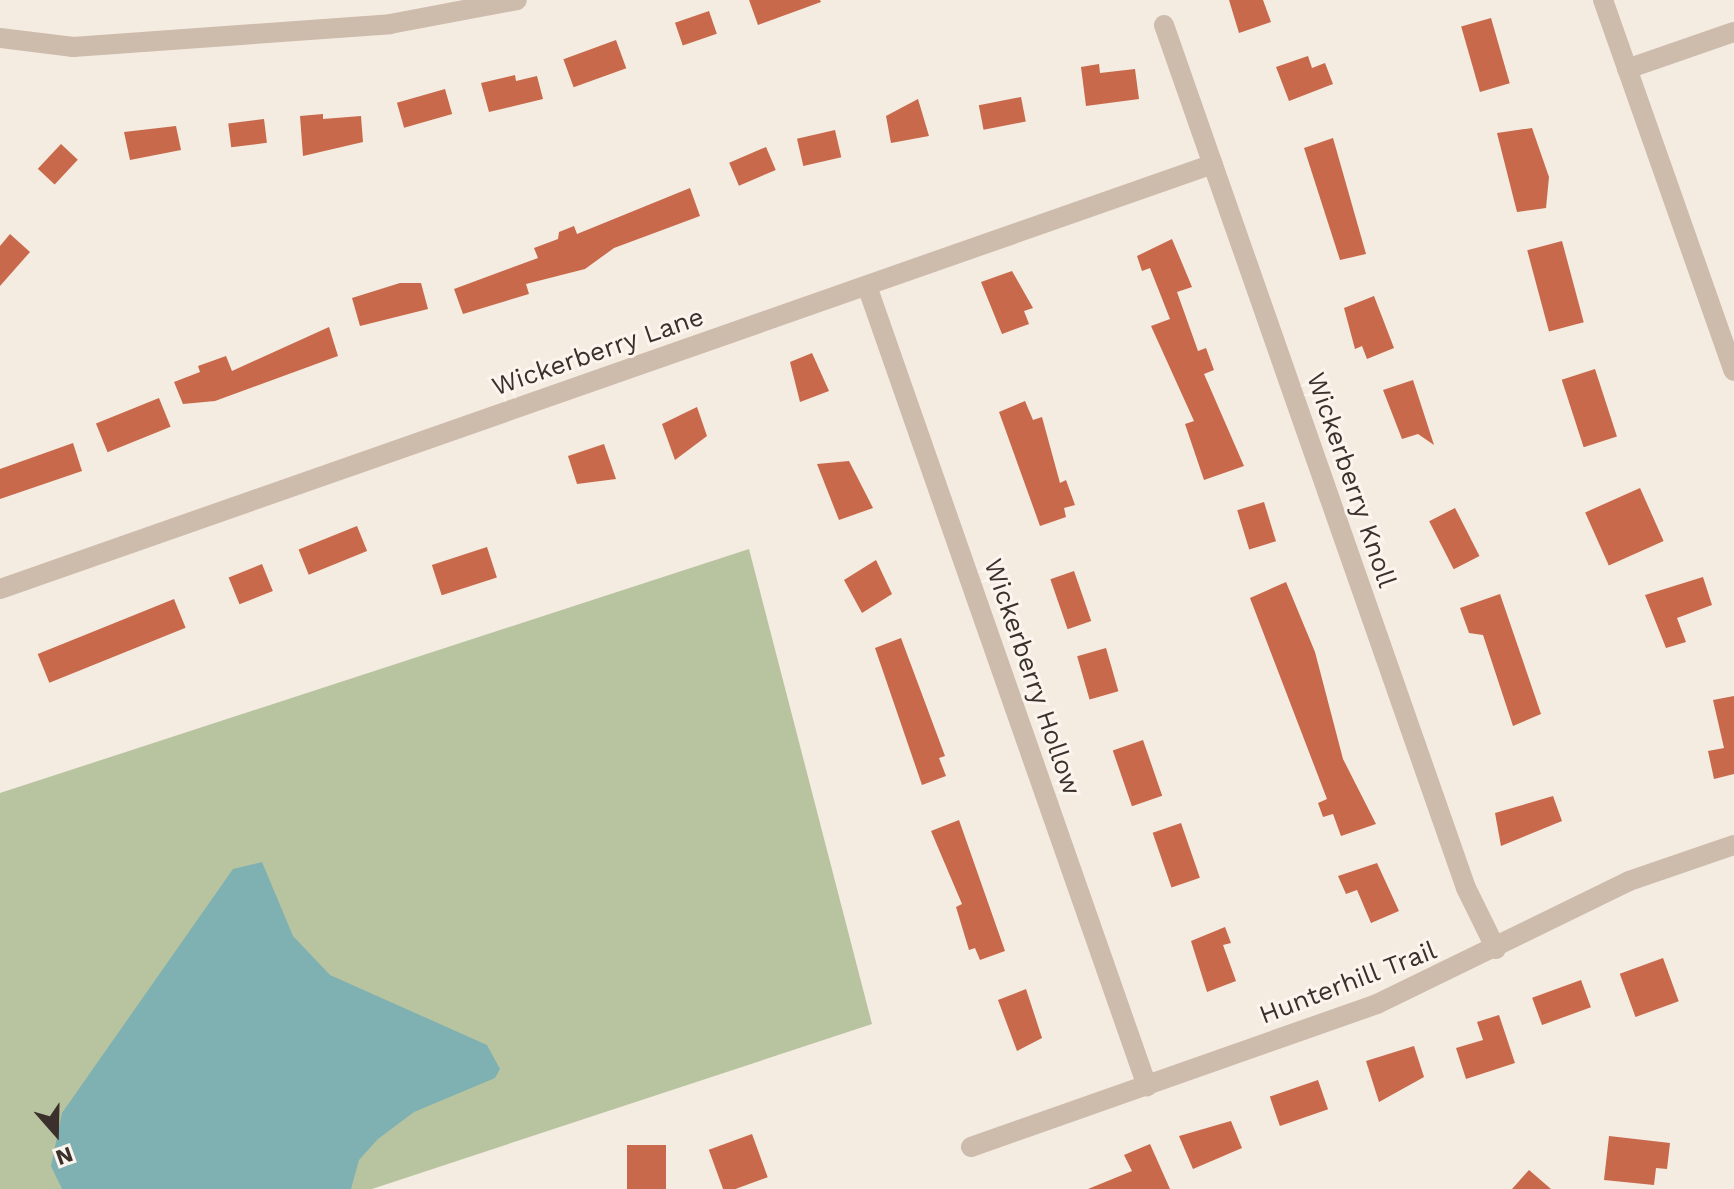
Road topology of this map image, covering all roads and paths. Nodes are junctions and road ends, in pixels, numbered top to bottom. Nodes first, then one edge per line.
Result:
1 (517, 0) edge
2 (1603, 0) edge
3 (1164, 25) dead end
4 (1734, 32) edge
5 (1, 43) edge
6 (1627, 69) junction
7 (1213, 164) junction
8 (867, 286) junction
9 (1734, 371) edge
10 (0, 589) edge
11 (1734, 845) edge
12 (1496, 949) junction
13 (1147, 1086) junction
14 (971, 1147) dead end

1 - 5 street
2 - 6 street
3 - 7 street, Wickerberry Knoll
4 - 6 street
6 - 9 street
7 - 8 street, Wickerberry Lane
7 - 12 street, Wickerberry Knoll
8 - 10 street, Wickerberry Lane
8 - 13 street, Wickerberry Hollow
11 - 12 street, Hunterhill Trail
12 - 13 street, Hunterhill Trail
13 - 14 street, Hunterhill Trail

